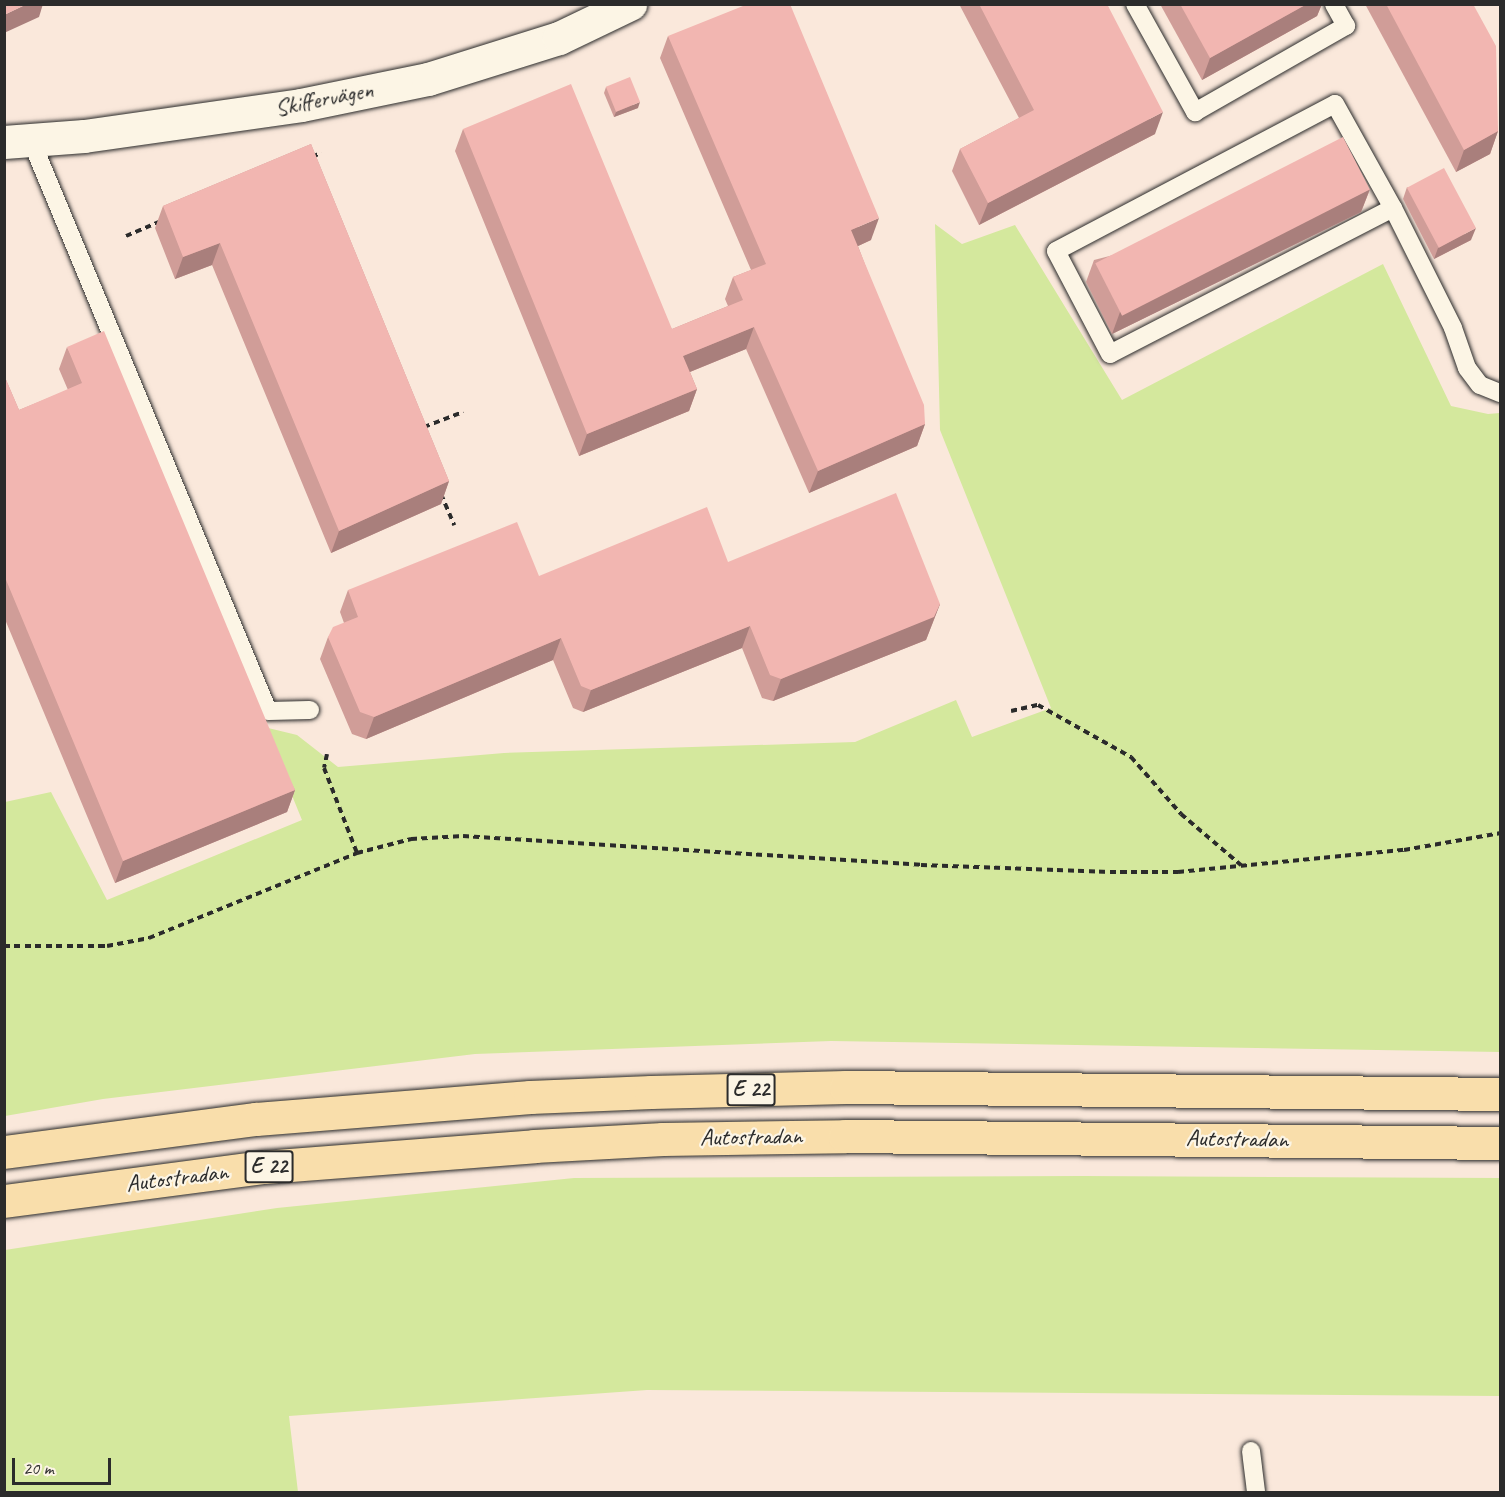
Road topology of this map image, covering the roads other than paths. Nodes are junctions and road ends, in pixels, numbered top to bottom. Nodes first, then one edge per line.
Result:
1 (630, 4) edge
2 (1135, 4) edge
3 (1334, 4) edge
4 (17, 141) edge
5 (1393, 208) junction
6 (1500, 393) edge
7 (310, 710) dead end
8 (1500, 1094) edge
9 (1500, 1143) edge
10 (4, 1152) edge
11 (4, 1201) edge
12 (1251, 1451) dead end
13 (1256, 1492) edge

1 - 4 street, Skiffervägen
2 - 3 lane
4 - 7 lane
5 - 5 lane
5 - 6 lane
8 - 10 highway, Autostradan / E 22
9 - 11 highway, Autostradan / E 22
12 - 13 lane

